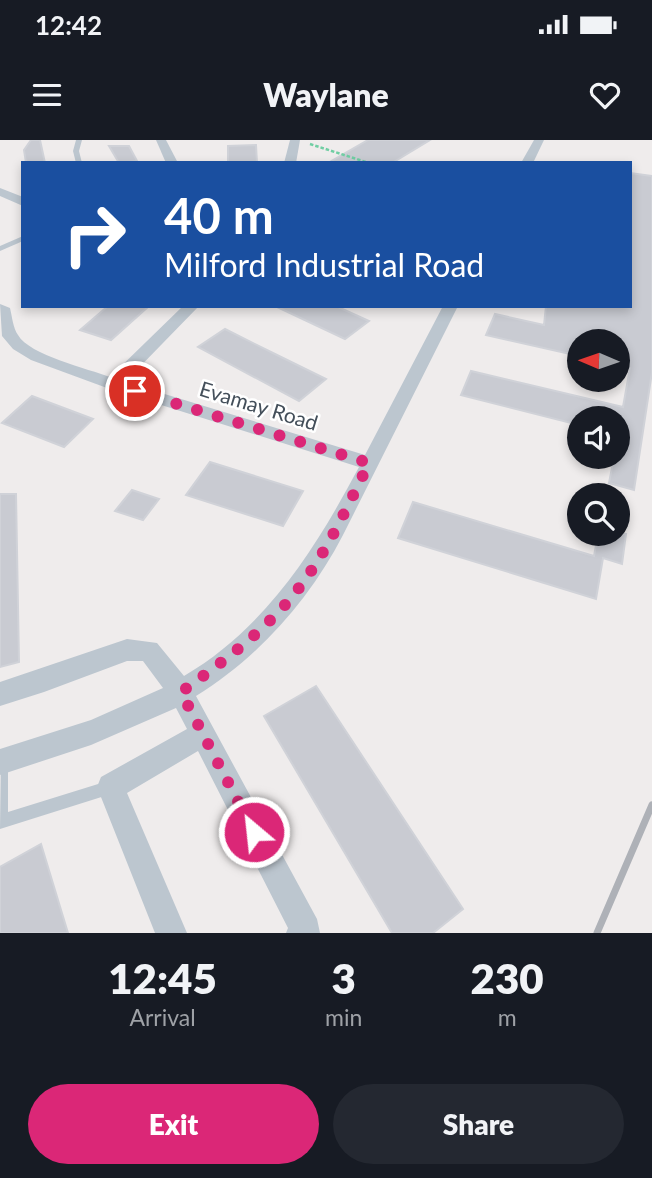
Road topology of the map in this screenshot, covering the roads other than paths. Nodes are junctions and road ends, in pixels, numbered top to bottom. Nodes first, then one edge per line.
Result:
1 (79, 140) edge
2 (161, 140) edge
3 (295, 140) edge
4 (539, 140) edge
5 (78, 161) edge
6 (171, 161) edge
7 (290, 161) edge
8 (528, 161) edge
9 (0, 192) edge
10 (21, 201) edge
11 (21, 239) edge
12 (0, 249) edge
13 (5, 307) edge
14 (190, 308) edge
15 (450, 308) edge
16 (113, 384) junction
17 (369, 463) junction
18 (181, 692) junction
19 (0, 694) edge
20 (202, 734) junction
21 (0, 762) edge
22 (111, 787) junction
23 (1, 822) edge
24 (171, 933) edge
25 (302, 933) edge

1 - 5 lane
2 - 6 street
3 - 7 street
4 - 8 street
9 - 10 street
11 - 12 lane
13 - 16 street, Evamay Road
14 - 16 street
15 - 17 street
16 - 17 street, Evamay Road
17 - 18 street
18 - 19 street
18 - 20 street
18 - 21 street
20 - 22 street
20 - 25 street
21 - 23 lane
22 - 23 lane
22 - 24 street

